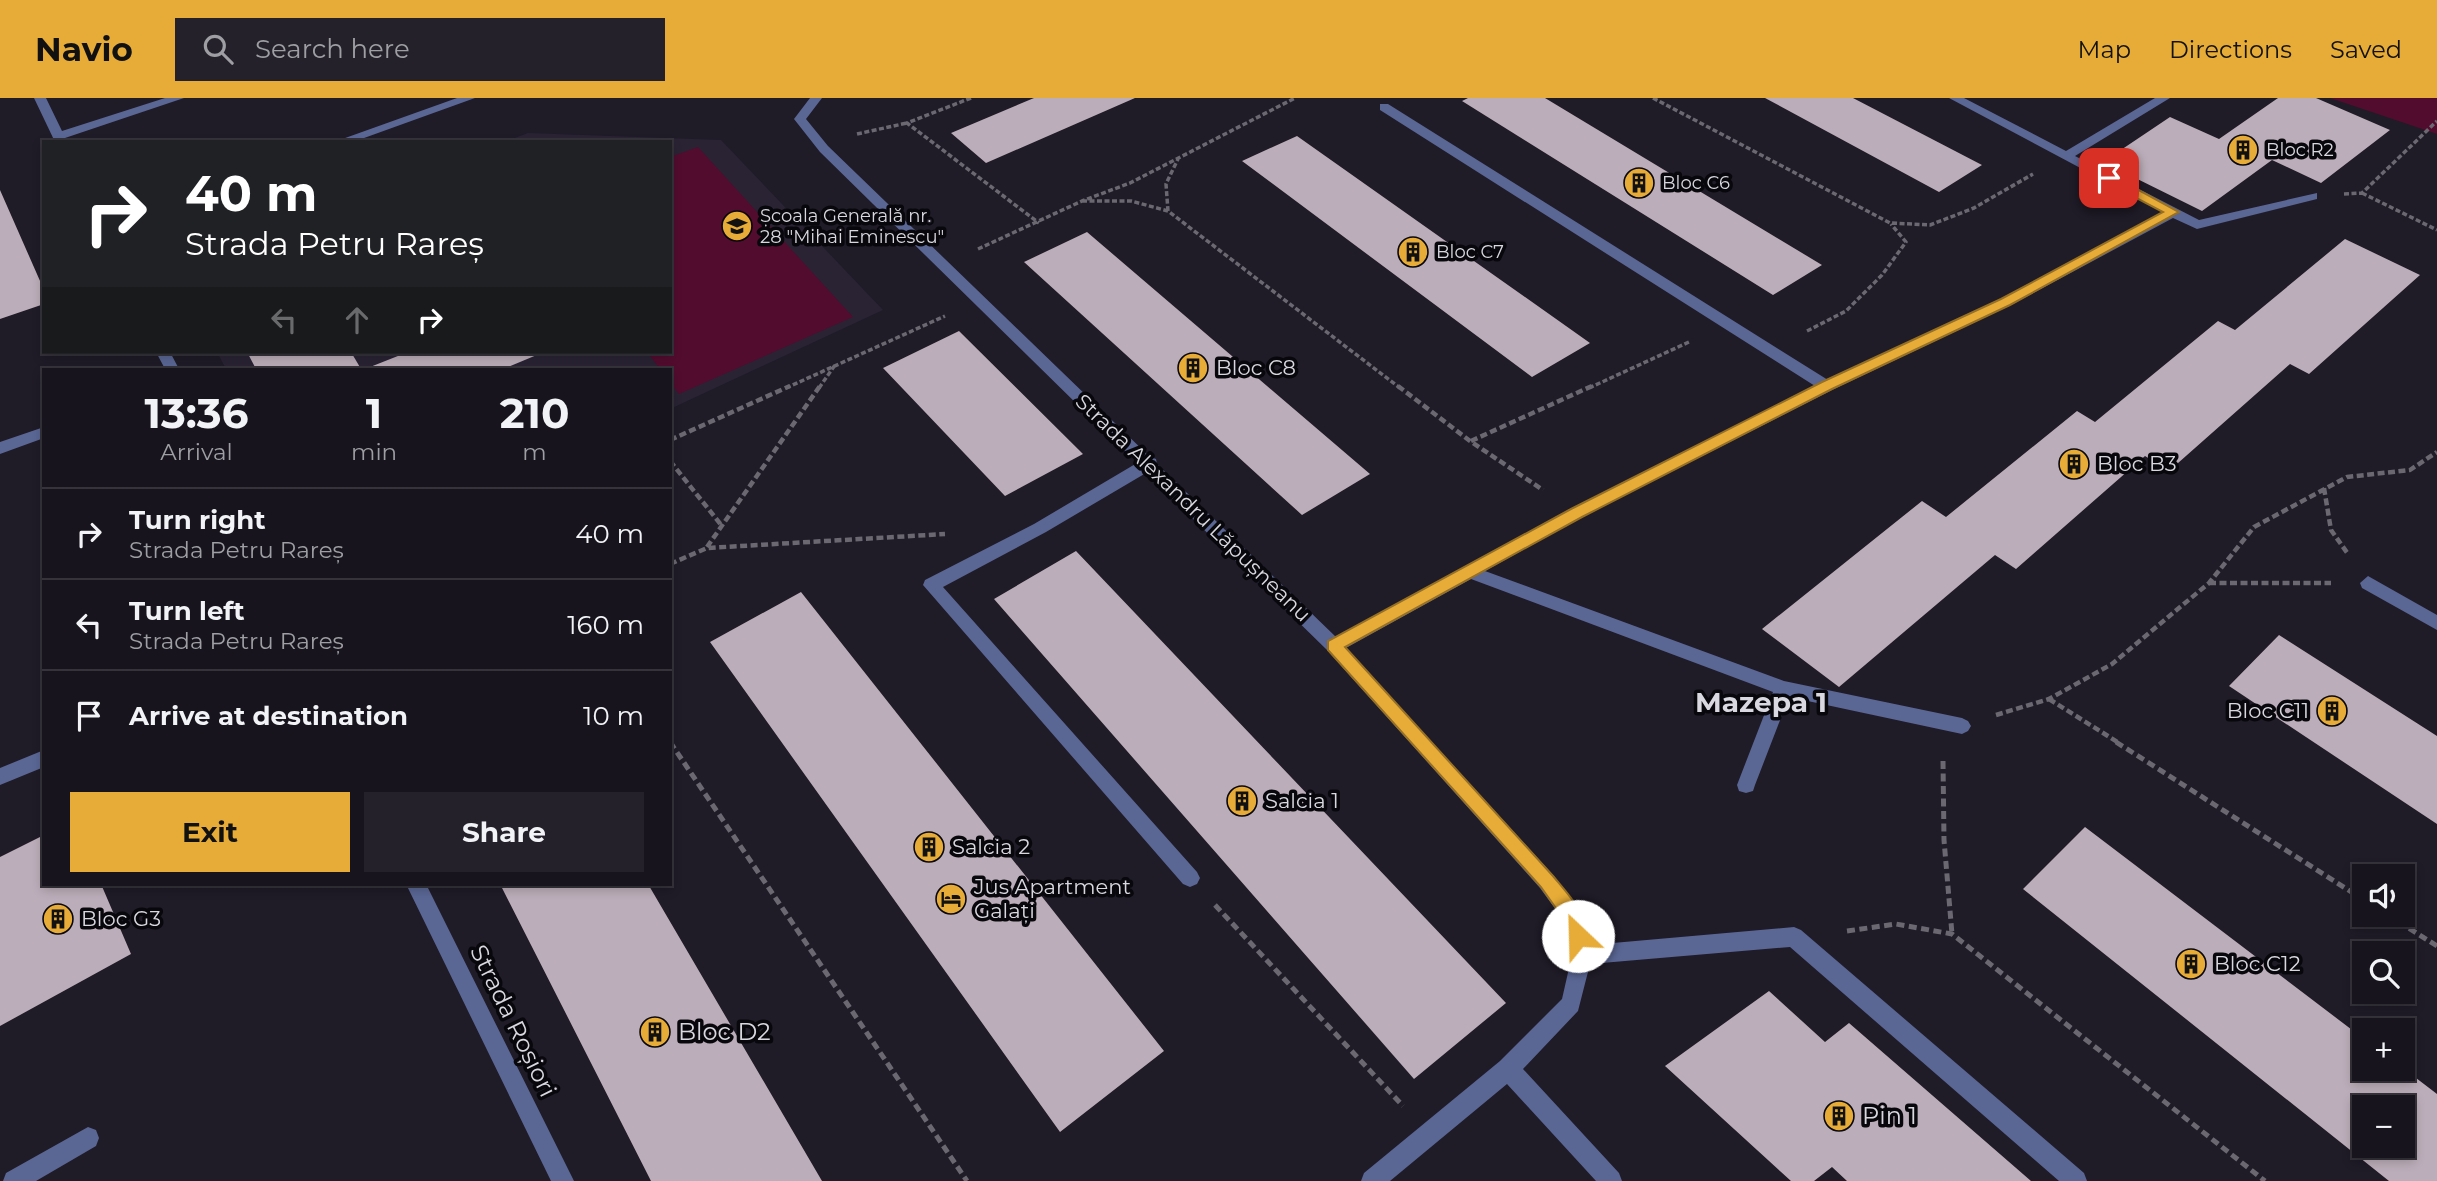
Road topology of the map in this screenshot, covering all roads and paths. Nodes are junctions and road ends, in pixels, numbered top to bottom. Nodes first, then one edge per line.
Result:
1 (40, 98) edge
2 (177, 98) edge
3 (469, 98) edge
4 (816, 98) edge
5 (971, 98) edge
6 (1295, 98) edge
7 (1653, 98) edge
8 (1955, 98) edge
9 (2164, 98) edge
10 (1384, 107) dead end
11 (2437, 121) edge
12 (907, 123) junction
13 (59, 139) edge
14 (346, 140) edge
15 (824, 149) junction
16 (2066, 156) junction
17 (1178, 159) junction
18 (2362, 193) junction
19 (2312, 196) joint
20 (1082, 201) junction
21 (1168, 211) junction
22 (2173, 212) junction
23 (1039, 223) junction
24 (1890, 223) junction
25 (2437, 230) edge
26 (941, 264) junction
27 (978, 302) junction
28 (1727, 325) junction
29 (1769, 349) junction
30 (835, 365) junction
31 (1827, 386) junction
32 (42, 433) edge
33 (672, 439) edge
34 (1470, 441) junction
35 (0, 448) edge
36 (2437, 452) edge
37 (1150, 463) junction
38 (672, 464) edge
39 (2324, 488) junction
40 (1576, 513) junction
41 (722, 526) junction
42 (957, 533) dead end
43 (707, 548) junction
44 (672, 563) edge
45 (1471, 572) junction
46 (2208, 583) junction
47 (2368, 583) junction
48 (2437, 623) edge
49 (1334, 646) junction
50 (1783, 688) junction
51 (2049, 699) junction
52 (1962, 726) junction
53 (672, 744) edge
54 (42, 759) edge
55 (0, 777) edge
56 (1746, 785) dead end
57 (1190, 878) joint
58 (417, 886) edge
59 (2352, 892) edge
60 (2407, 927) edge
61 (1952, 934) junction
62 (1794, 937) junction
63 (2437, 946) edge
64 (1582, 955) junction
65 (1508, 1069) junction
66 (1430, 1134) junction
67 (88, 1138) dead end
68 (14, 1181) edge
69 (563, 1181) edge
70 (967, 1181) edge
71 (1372, 1181) edge
72 (1611, 1181) edge
73 (2076, 1181) edge
74 (2265, 1181) edge

1 - 13 street
2 - 13 street
3 - 14 street
4 - 15 street, Strada Alexandru Lăpușneanu
5 - 12 path
6 - 17 path
7 - 24 path
8 - 16 street
9 - 16 street
10 - 28 street
11 - 18 path
12 - 15 path
12 - 23 path
15 - 26 street, Strada Alexandru Lăpușneanu
16 - 22 street
16 - 24 path
17 - 20 path
17 - 21 path
18 - 19 path
18 - 25 path
19 - 22 street
20 - 21 path
20 - 23 path
21 - 34 path
22 - 31 street
23 - 26 path
24 - 29 path
26 - 27 street, Strada Alexandru Lăpușneanu
27 - 30 path
27 - 37 street, Strada Alexandru Lăpușneanu
28 - 29 street
28 - 34 path
29 - 31 street
30 - 33 path
30 - 41 path
31 - 40 street
32 - 35 street
34 - 40 path
36 - 39 path
37 - 49 street, Strada Alexandru Lăpușneanu
37 - 57 street
38 - 41 path
39 - 46 path
39 - 47 path
40 - 45 street
41 - 43 path
42 - 43 path
43 - 44 path
45 - 49 street
45 - 50 street
46 - 47 path
46 - 51 path
47 - 48 street
49 - 64 street, Strada Alexandru Lăpușneanu
50 - 52 street
50 - 56 street
51 - 52 path
51 - 59 path
52 - 61 path
53 - 70 path
54 - 55 street
57 - 66 path
58 - 69 street, Strada Roșiori
60 - 63 path
61 - 62 path
61 - 74 path
62 - 64 street
62 - 73 street
64 - 65 street, Strada Alexandru Lăpușneanu
65 - 66 street, Strada Alexandru Lăpușneanu
65 - 72 street
66 - 71 street, Strada Alexandru Lăpușneanu
67 - 68 street

